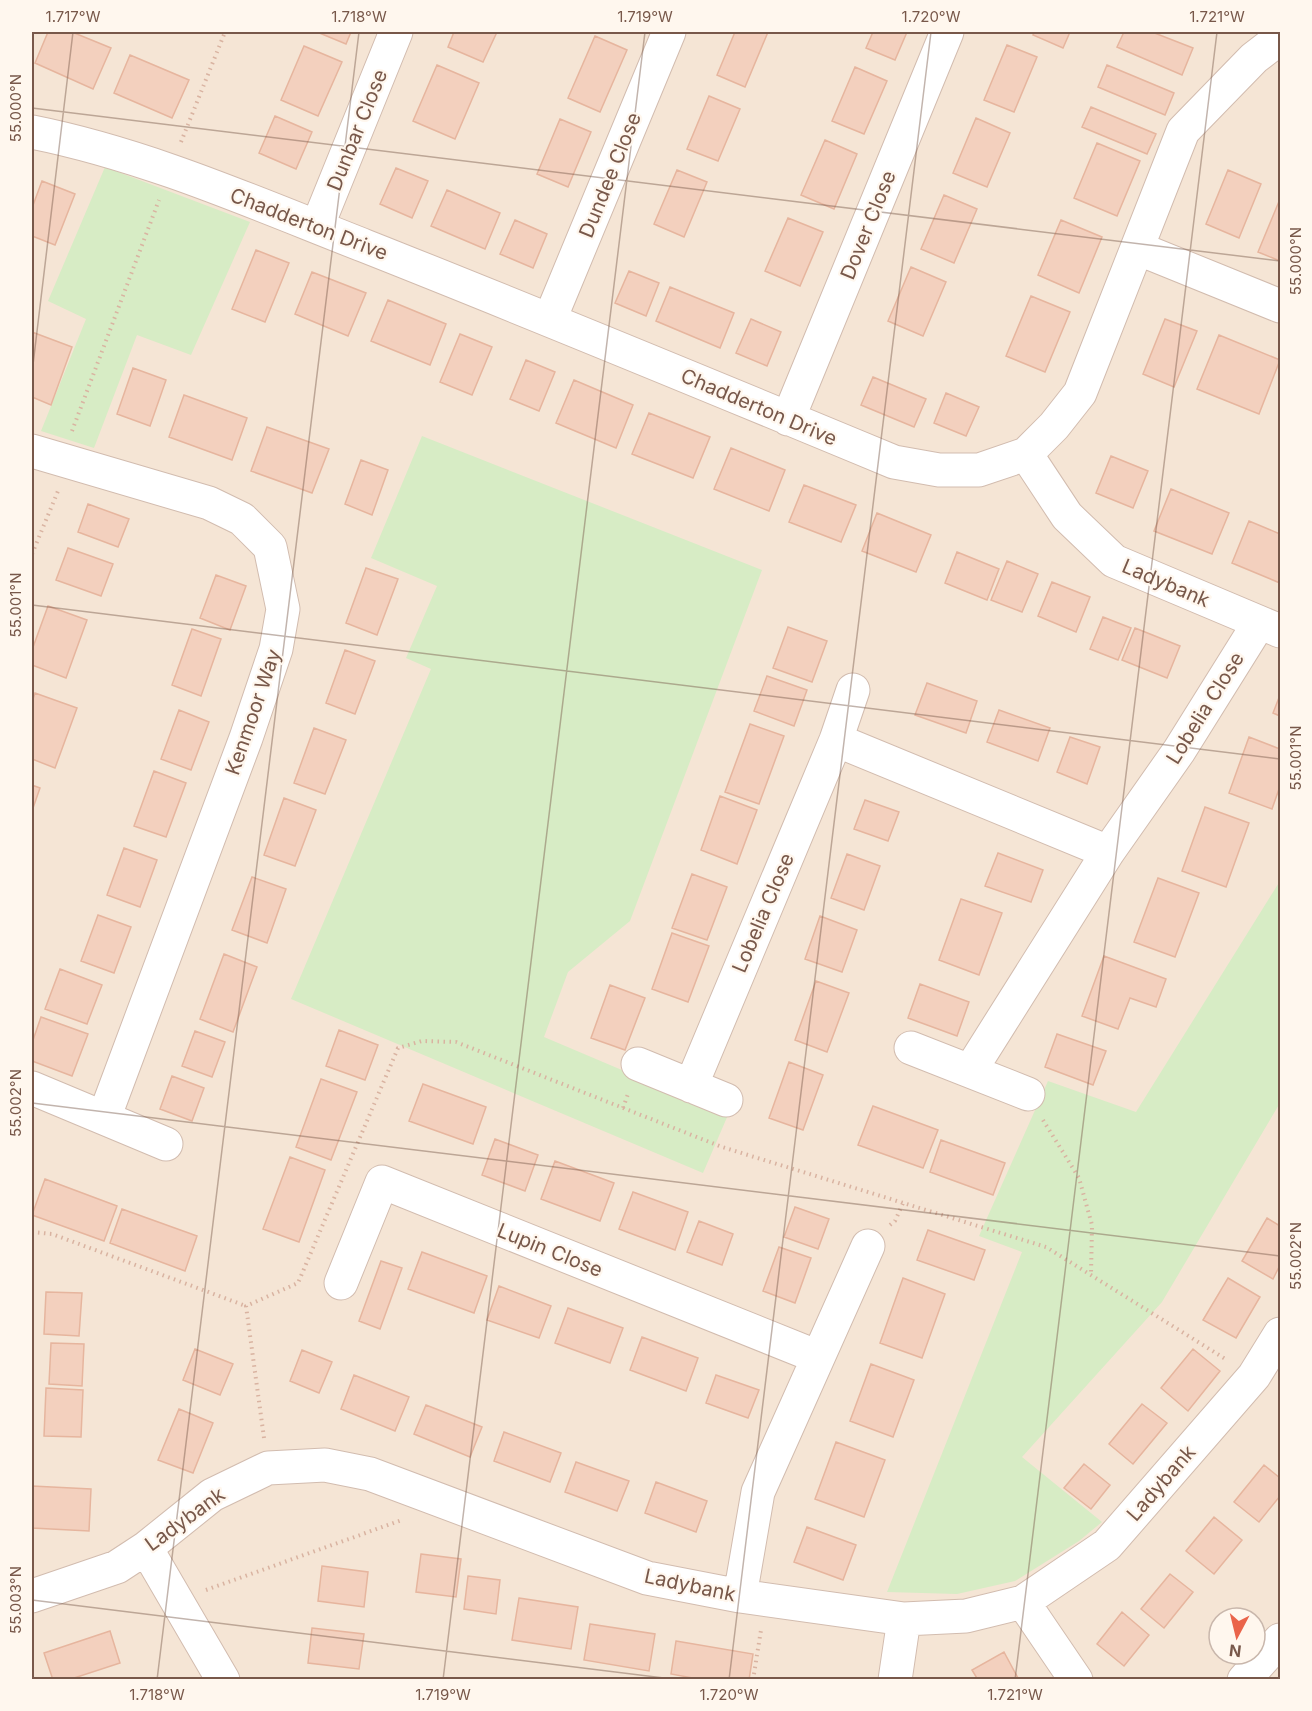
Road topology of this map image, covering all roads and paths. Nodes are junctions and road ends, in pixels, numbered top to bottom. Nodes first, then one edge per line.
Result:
1 (225, 32) edge
2 (396, 32) edge
3 (669, 32) edge
4 (947, 32) edge
5 (1281, 38) edge
6 (32, 132) edge
7 (170, 170) junction
8 (317, 227) junction
9 (1137, 248) junction
10 (1281, 306) edge
11 (550, 319) junction
12 (788, 418) junction
13 (32, 451) edge
14 (1026, 454) junction
15 (68, 460) junction
16 (32, 554) edge
17 (1270, 627) edge
18 (853, 690) dead end
19 (836, 740) junction
20 (1108, 852) junction
21 (911, 1048) dead end
22 (638, 1064) dead end
23 (970, 1071) junction
24 (691, 1086) junction
25 (32, 1088) edge
26 (1028, 1094) joint
27 (726, 1100) dead end
28 (104, 1118) junction
29 (166, 1144) dead end
30 (32, 1232) edge
31 (868, 1246) dead end
32 (1091, 1275) junction
33 (341, 1283) dead end
34 (246, 1306) junction
35 (1281, 1334) edge
36 (818, 1357) junction
37 (1254, 1376) junction
38 (268, 1468) junction
39 (405, 1519) dead end
40 (146, 1548) junction
41 (32, 1596) edge
42 (753, 1598) junction
43 (177, 1601) junction
44 (1023, 1602) junction
45 (904, 1618) junction
46 (1281, 1641) edge
47 (223, 1680) edge
48 (753, 1680) edge
49 (896, 1680) edge
50 (1076, 1680) edge
51 (1244, 1680) edge

1 - 7 path
2 - 8 street, Dunbar Close
3 - 11 street, Dundee Close
4 - 12 street, Dover Close
5 - 9 street, Chadderton Drive
6 - 7 street, Chadderton Drive
7 - 8 street, Chadderton Drive
7 - 15 path
8 - 11 street, Chadderton Drive
9 - 10 street
9 - 14 street, Chadderton Drive
11 - 12 street, Chadderton Drive
12 - 14 street, Chadderton Drive
13 - 15 street, Kenmoor Way
14 - 17 street, Ladybank
15 - 16 path
15 - 28 street, Kenmoor Way
17 - 20 street, Lobelia Close
18 - 19 street, Lobelia Close
19 - 20 street
19 - 24 street, Lobelia Close
20 - 23 street, Lobelia Close
21 - 23 street
22 - 24 street
23 - 26 street
24 - 27 street
25 - 28 street
26 - 32 path
28 - 29 street
30 - 34 path
31 - 36 street
32 - 34 path
32 - 37 path
33 - 36 street, Lupin Close
34 - 38 path
35 - 37 street, Ladybank
36 - 42 street
37 - 44 street, Ladybank
38 - 40 street, Ladybank
38 - 42 street, Ladybank
39 - 43 path
40 - 41 street, Ladybank
40 - 43 street
42 - 45 street, Ladybank
42 - 48 path
43 - 47 street
44 - 45 street, Ladybank
44 - 50 street
45 - 49 street
46 - 51 street

